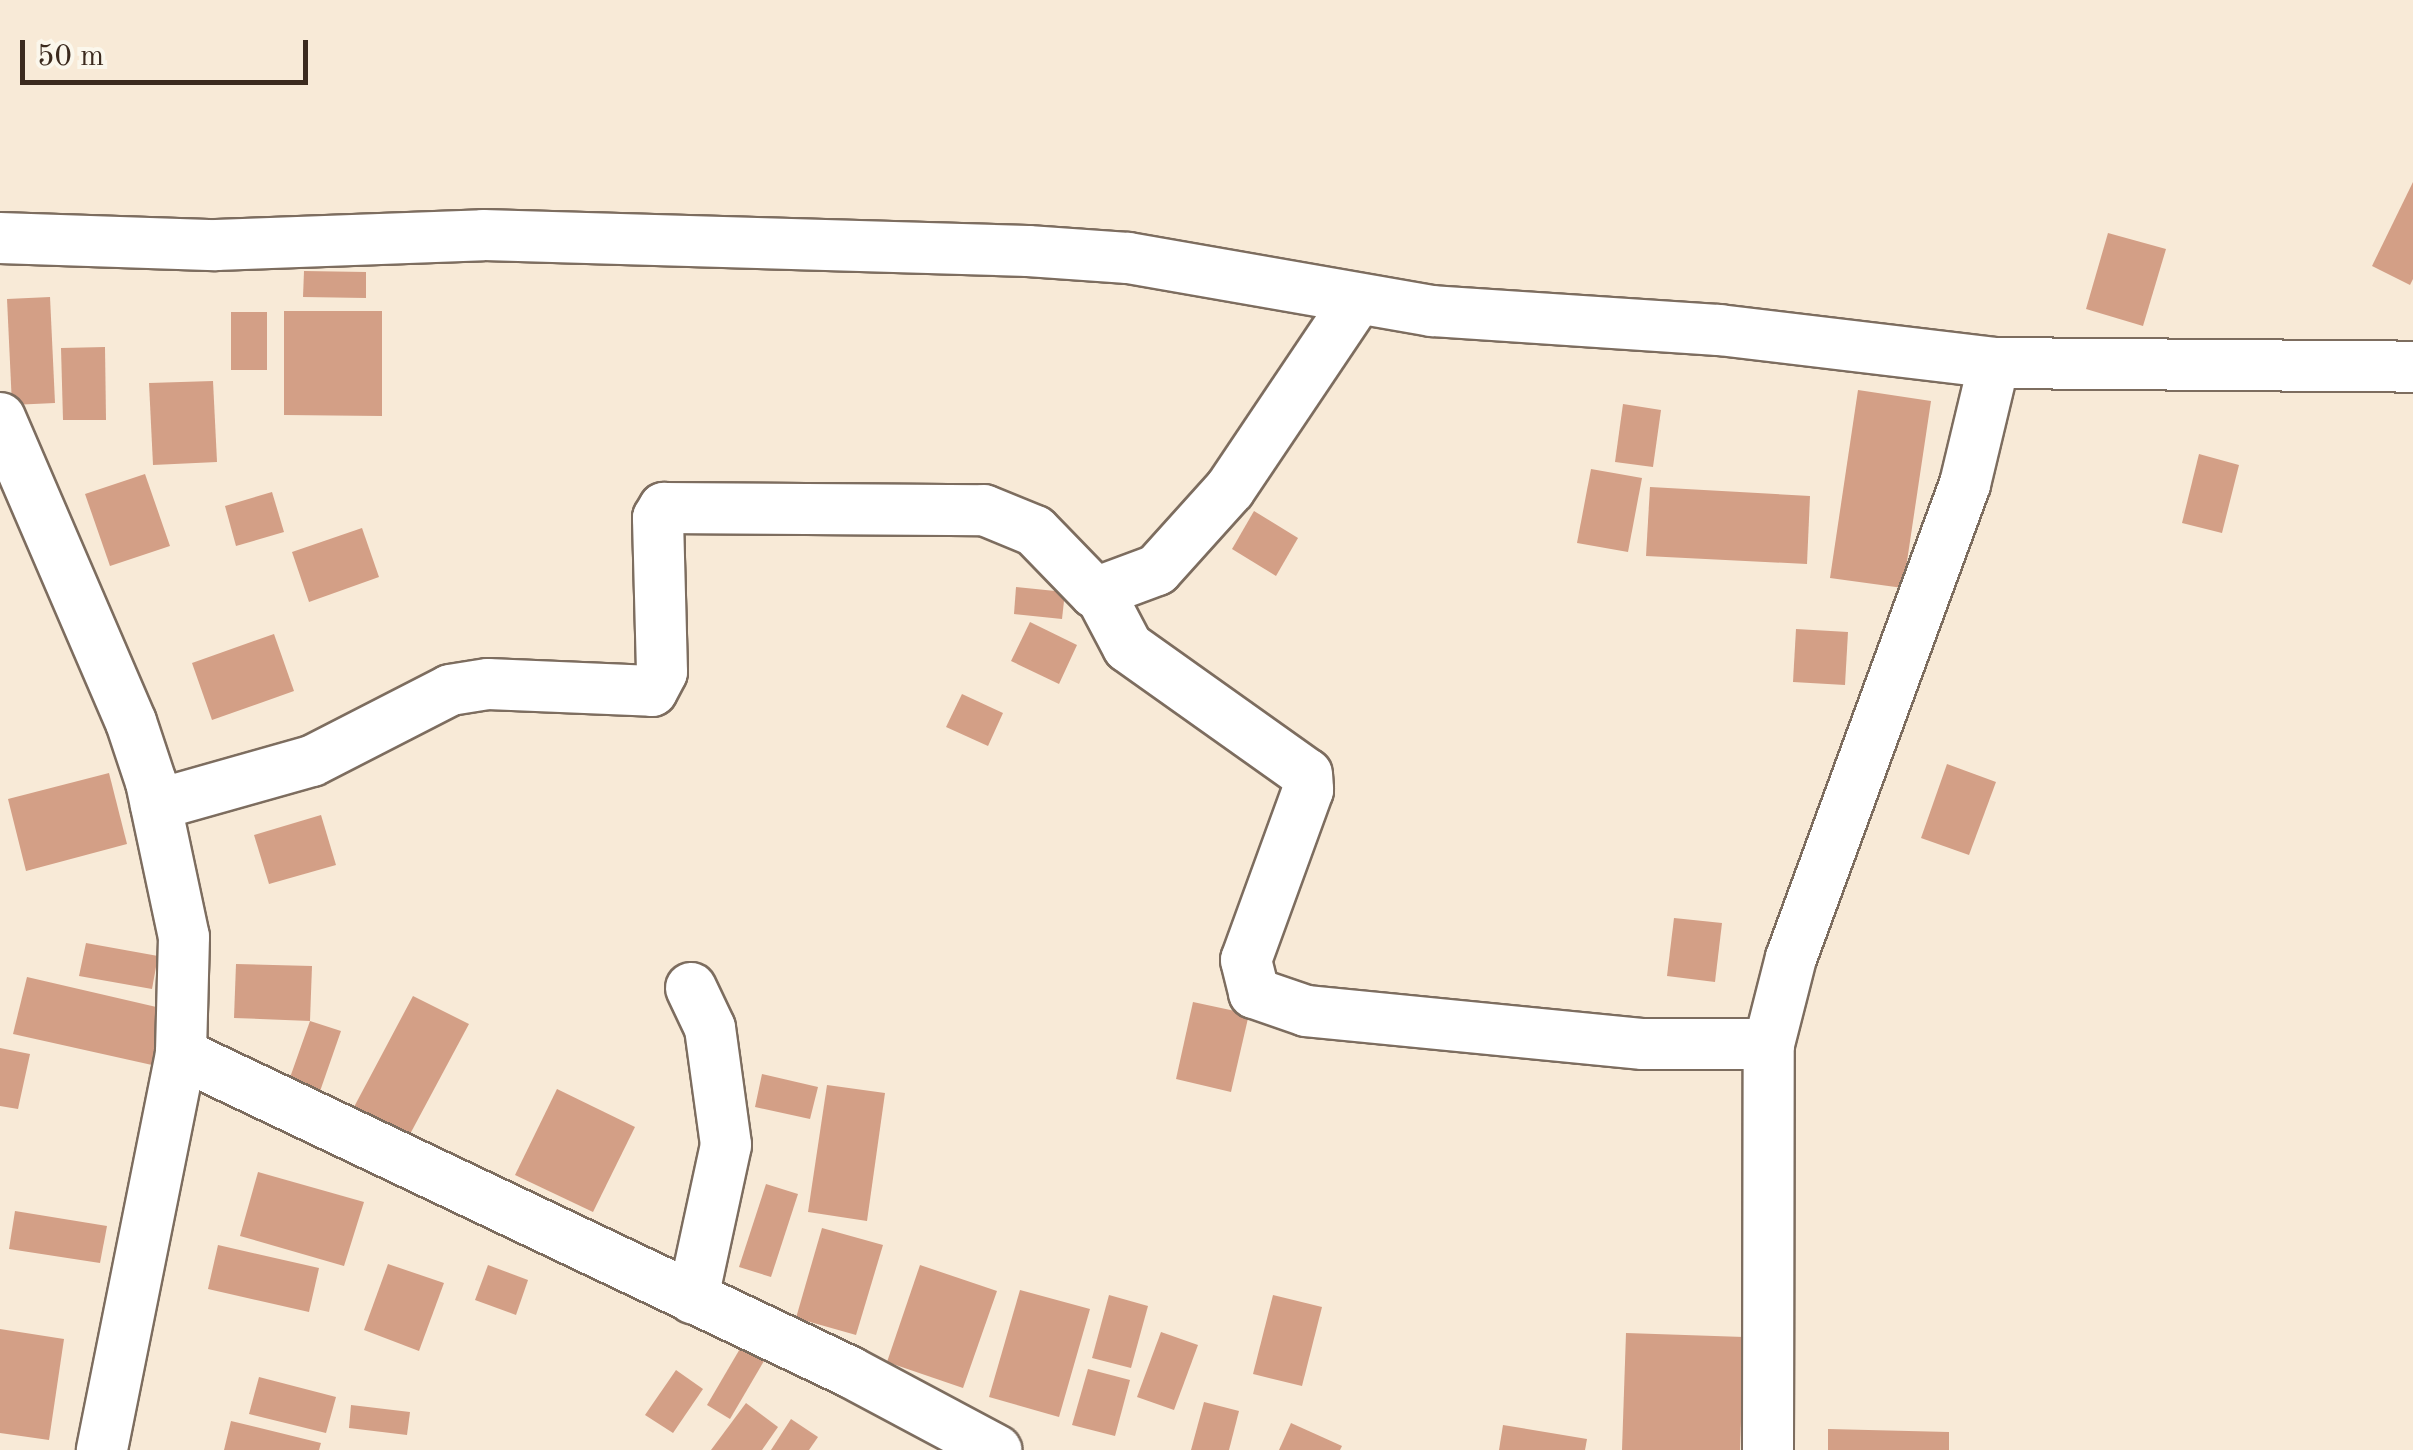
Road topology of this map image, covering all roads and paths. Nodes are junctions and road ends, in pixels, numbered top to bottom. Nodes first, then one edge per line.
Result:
1 (0, 238) edge
2 (1357, 300) junction
3 (1994, 363) junction
4 (2413, 367) edge
5 (0, 418) edge
6 (1100, 594) junction
7 (156, 806) junction
8 (690, 988) dead end
9 (1769, 1044) junction
10 (181, 1054) junction
11 (693, 1298) junction
12 (102, 1450) edge
13 (996, 1450) edge
14 (1768, 1450) edge

1 - 2 street
2 - 3 street
2 - 6 street
3 - 4 street
3 - 9 street
5 - 7 street
6 - 7 street
6 - 9 street
7 - 10 street
8 - 11 street
9 - 14 street
10 - 11 street
10 - 12 street
11 - 13 street

